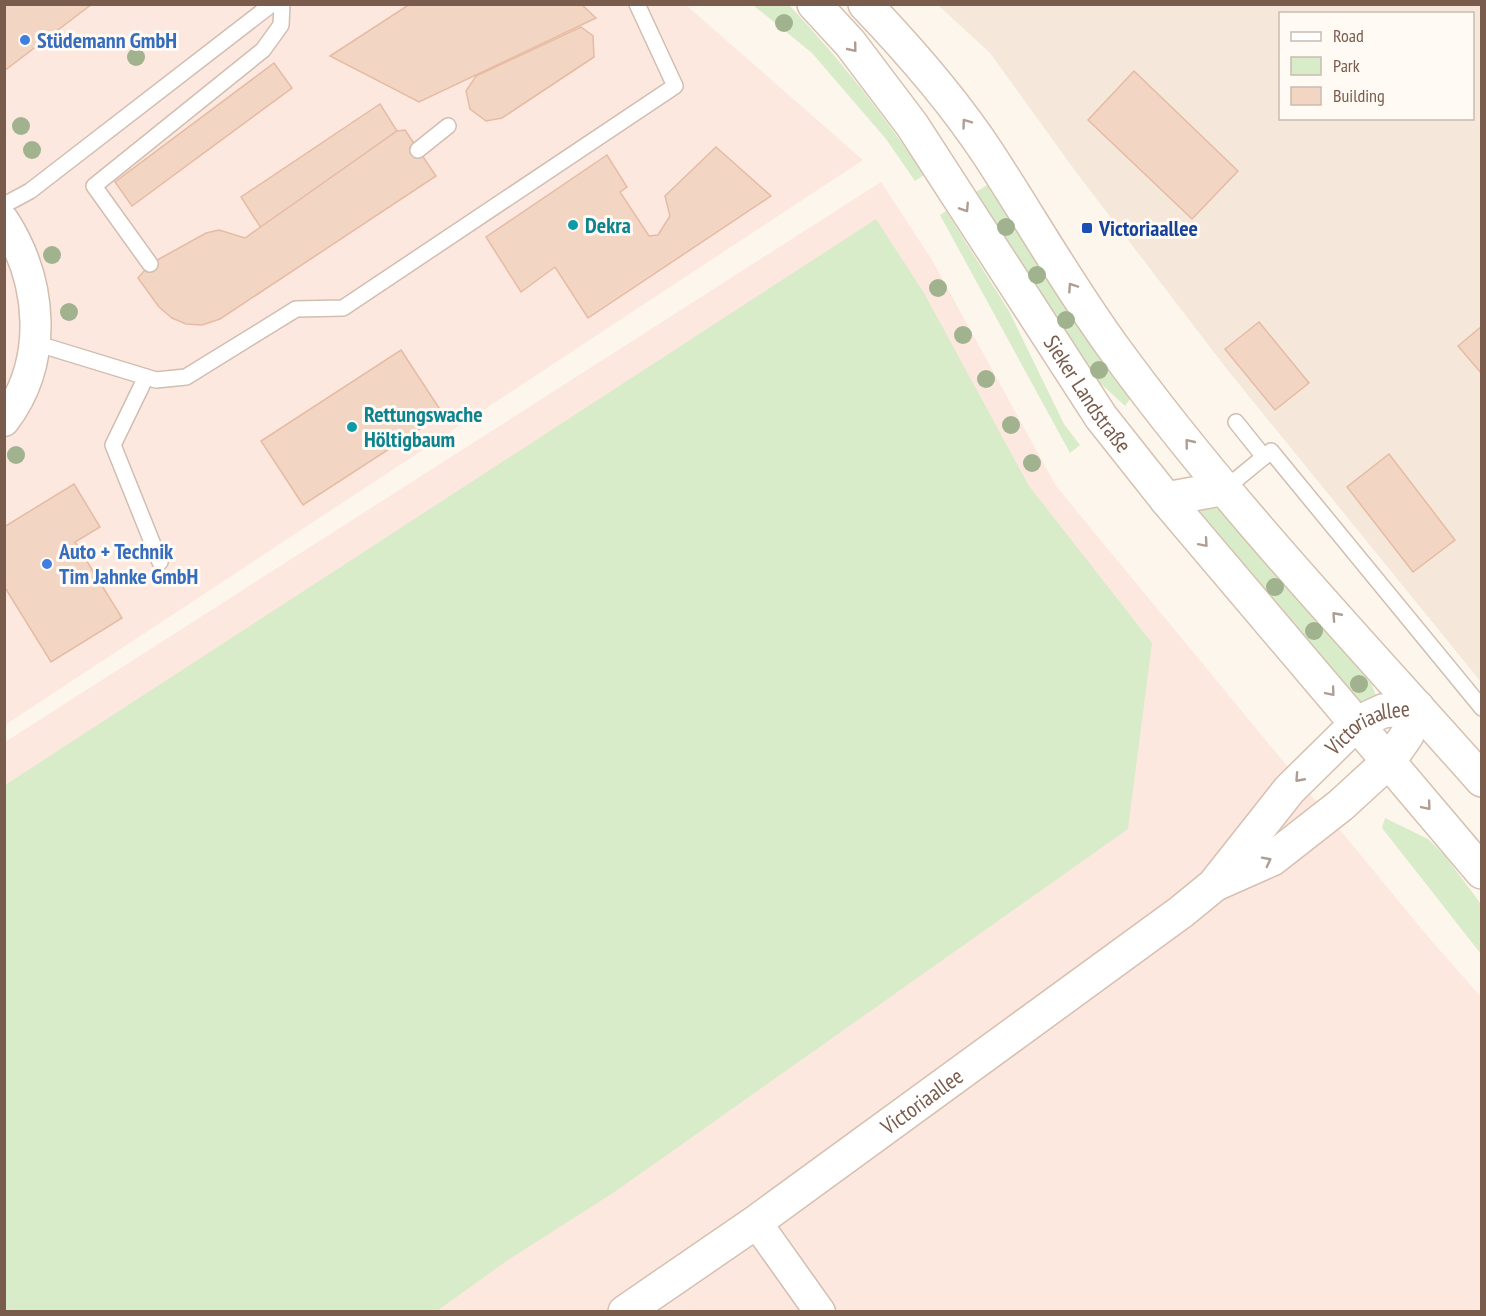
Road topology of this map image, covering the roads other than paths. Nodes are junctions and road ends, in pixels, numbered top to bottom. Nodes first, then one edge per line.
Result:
1 (272, 4) edge
2 (282, 4) edge
3 (637, 4) edge
4 (814, 4) edge
5 (865, 4) edge
6 (448, 126) dead end
7 (418, 150) dead end
8 (4, 205) edge
9 (4, 221) edge
10 (150, 264) dead end
11 (35, 343) junction
12 (146, 377) junction
13 (4, 421) edge
14 (1236, 422) dead end
15 (1264, 457) junction
16 (1226, 488) junction
17 (1166, 499) junction
18 (160, 562) dead end
19 (1417, 706) junction
20 (1482, 708) edge
21 (1357, 723) junction
22 (1389, 761) junction
23 (1482, 780) edge
24 (1482, 872) edge
25 (1214, 885) junction
26 (756, 1222) junction
27 (625, 1311) edge
28 (820, 1311) edge

1 - 8 lane
2 - 10 lane
3 - 12 lane
4 -> 17 main road, Sieker Landstraße
16 -> 5 main road, Sieker Landstraße
6 - 7 lane
9 - 11 street
11 - 12 lane
11 - 13 street
12 - 18 lane
14 - 15 lane
15 - 16 lane
15 - 20 lane
16 - 17 main road
19 -> 16 main road, Sieker Landstraße
17 -> 21 main road, Sieker Landstraße
19 - 21 main road, Victoriaallee
19 - 22 main road, Victoriaallee
19 - 23 main road, Sieker Landstraße
21 - 22 main road, Sieker Landstraße
21 -> 25 main road, Victoriaallee
22 -> 24 main road, Sieker Landstraße
25 -> 22 main road, Victoriaallee
25 - 26 main road, Victoriaallee
26 - 27 main road, Victoriaallee
26 - 28 street

